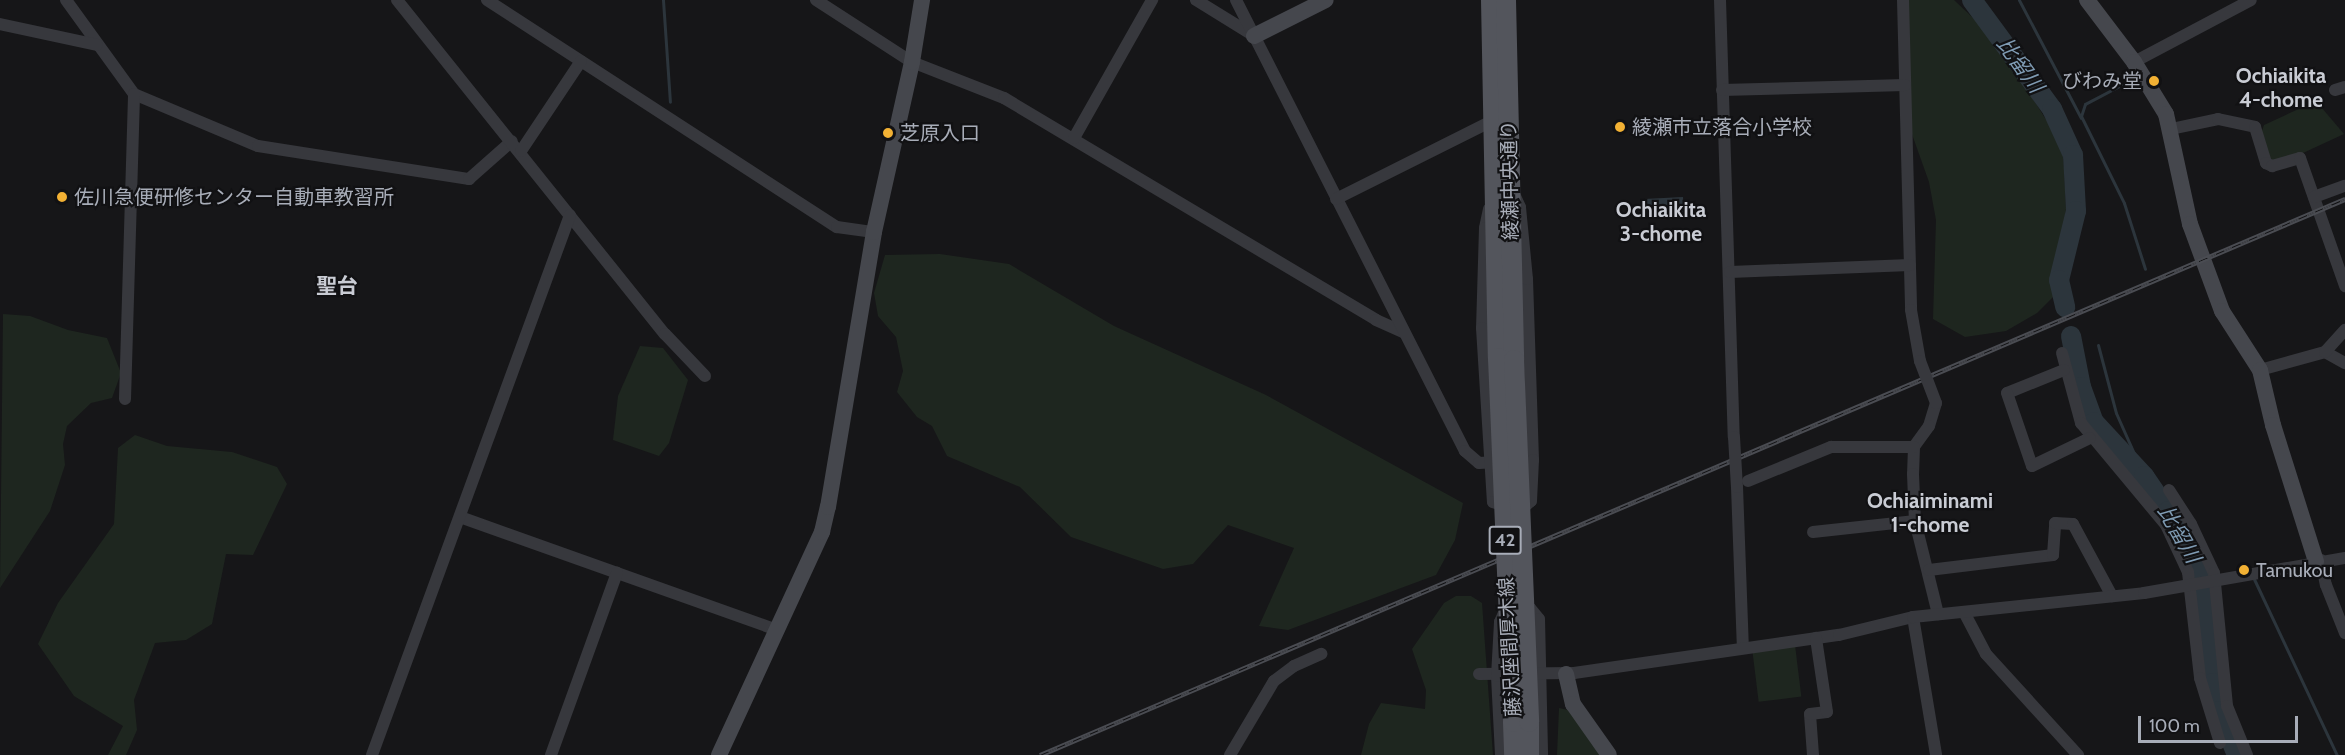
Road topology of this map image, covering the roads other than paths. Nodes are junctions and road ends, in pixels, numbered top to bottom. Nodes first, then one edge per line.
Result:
1 (66, 0) edge
2 (488, 0) edge
3 (816, 0) edge
4 (922, 0) edge
5 (1152, 0) edge
6 (1196, 0) edge
7 (1236, 0) edge
8 (1326, 0) edge
9 (1491, 0) edge
10 (1506, 0) edge
11 (1720, 0) edge
12 (1903, 0) edge
13 (2087, 0) edge
14 (2251, 0) edge
15 (402, 2) edge
16 (0, 24) edge
17 (1254, 36) junction
18 (97, 45) junction
19 (581, 61) junction
20 (912, 62) junction
21 (2134, 62) junction
22 (1905, 85) junction
23 (1722, 90) junction
24 (134, 94) junction
25 (1492, 122) junction
26 (2171, 129) junction
27 (1074, 138) junction
28 (512, 141) junction
29 (521, 151) junction
30 (1503, 186) junction
31 (2345, 186) edge
32 (2314, 197) junction
33 (1336, 199) junction
34 (570, 215) junction
35 (874, 232) junction
36 (1910, 265) junction
37 (1730, 272) junction
38 (2345, 286) edge
39 (2345, 330) edge
40 (1403, 332) junction
41 (2325, 352) junction
42 (2062, 353) dead end
43 (1506, 359) joint
44 (2345, 363) edge
45 (2064, 370) junction
46 (2260, 370) junction
47 (705, 376) dead end
48 (125, 399) dead end
49 (2090, 438) junction
50 (1914, 447) junction
51 (1533, 460) junction
52 (1488, 464) junction
53 (1742, 484) junction
54 (2169, 490) dead end
55 (460, 517) junction
56 (1915, 521) junction
57 (1813, 532) dead end
58 (2345, 558) edge
59 (2318, 560) junction
60 (1929, 570) junction
61 (617, 573) junction
62 (2214, 580) junction
63 (2194, 585) junction
64 (2112, 596) junction
65 (1964, 612) junction
66 (1938, 614) junction
67 (1913, 617) junction
68 (775, 629) junction
69 (2345, 633) edge
70 (1816, 638) junction
71 (1743, 647) junction
72 (1321, 654) dead end
73 (1479, 674) dead end
74 (1566, 674) junction
75 (1541, 675) junction
76 (2219, 675) junction
77 (1497, 676) junction
78 (2202, 678) dead end
79 (1521, 722) junction
80 (2220, 744) dead end
81 (372, 755) edge
82 (551, 755) edge
83 (719, 755) edge
84 (1230, 755) edge
85 (1501, 755) edge
86 (1514, 755) edge
87 (1529, 755) edge
88 (1542, 755) edge
89 (1609, 755) edge
90 (1813, 755) edge
91 (1936, 755) edge
92 (2078, 755) edge
93 (2247, 755) edge

1 - 18 street
2 - 19 street
3 - 20 street
4 - 20 street
5 - 27 street
6 - 17 street
7 - 17 street
8 - 17 street
9 - 25 main road, 綾瀬中央通り / 42
10 - 30 main road, 綾瀬中央通り / 42
11 - 23 street
12 - 22 street
13 - 21 street
14 - 21 street
15 - 28 street
16 - 18 street
17 - 33 street
18 - 24 street
19 - 29 street
19 - 35 street
20 - 27 street
20 - 35 street
21 - 26 street
22 - 23 street
22 - 36 street
23 - 37 street
24 - 28 street
24 - 48 street
25 - 30 main road, 綾瀬中央通り / 42
25 - 33 street
26 - 32 street
26 - 46 street
27 - 40 street
28 - 29 street
29 - 34 street
30 - 43 main road, 綾瀬中央通り / 42
30 - 51 street
30 - 52 street
31 - 32 street
32 - 38 street
33 - 40 street
34 - 47 street
34 - 55 street
35 - 68 street
36 - 37 street
36 - 50 street, bridge
37 - 53 street, bridge
39 - 41 street
40 - 52 street
41 - 44 street
41 - 46 street
42 - 45 street
43 - 79 main road, 藤沢座間厚木線 / 42, bridge
45 - 49 street
45 - 49 street
46 - 59 street
49 - 63 street
50 - 53 street
50 - 56 street
51 - 52 street
51 - 52 street
53 - 71 street
54 - 62 street
55 - 61 street
55 - 81 street
56 - 57 street
56 - 60 street
58 - 59 street
59 - 62 street
59 - 69 street
60 - 64 street
60 - 66 street
61 - 68 street
61 - 82 street
62 - 63 street
62 - 76 street
63 - 64 street
63 - 80 street
64 - 65 street
65 - 66 street
65 - 92 street
66 - 67 street
67 - 70 street
67 - 91 street
68 - 83 street
70 - 71 street
70 - 90 street
71 - 74 street
72 - 84 street
73 - 77 street
74 - 75 street
74 - 89 street
75 - 77 street
75 - 77 street
75 - 88 street
76 - 78 street
76 - 93 street
77 - 85 street
79 - 86 main road, 藤沢座間厚木線 / 42
79 - 87 main road, 藤沢座間厚木線 / 42

